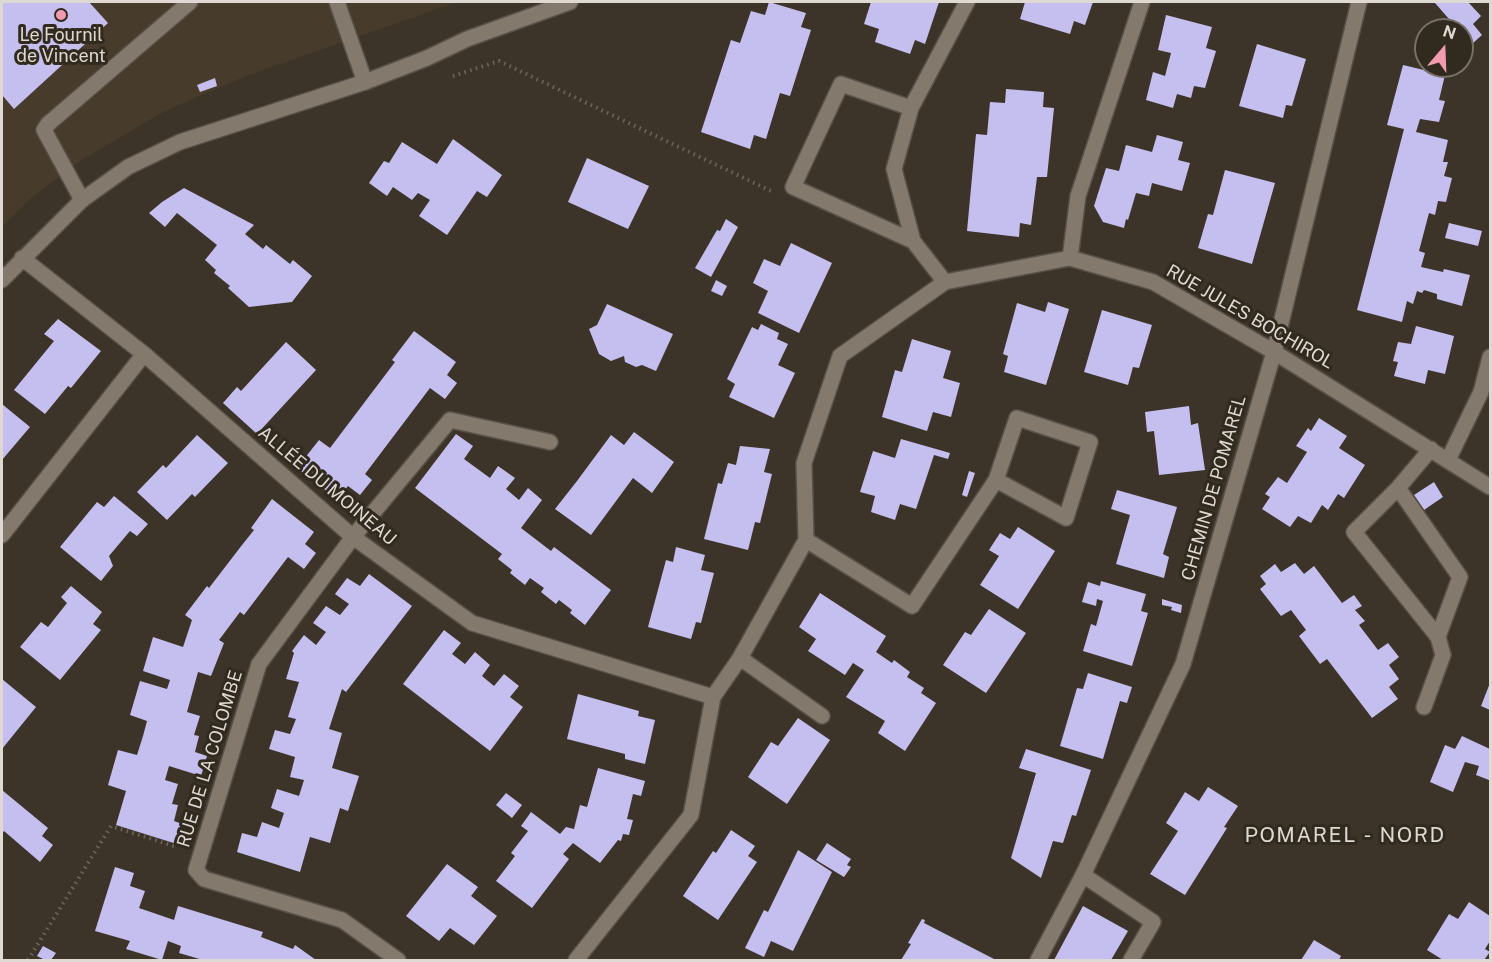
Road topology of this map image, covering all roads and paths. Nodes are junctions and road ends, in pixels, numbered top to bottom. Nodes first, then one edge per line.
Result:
1 (190, 2) edge
2 (337, 2) edge
3 (570, 2) edge
4 (967, 2) edge
5 (1142, 2) edge
6 (1359, 2) edge
7 (427, 58) junction
8 (365, 82) junction
9 (911, 108) junction
10 (793, 187) junction
11 (82, 200) junction
12 (913, 241) junction
13 (22, 258) junction
14 (1070, 258) junction
15 (2, 280) edge
16 (945, 282) junction
17 (1274, 352) junction
18 (144, 354) junction
19 (1491, 357) edge
20 (550, 442) dead end
21 (1431, 449) junction
22 (1448, 460) junction
23 (996, 480) junction
24 (1491, 487) edge
25 (1398, 489) junction
26 (2, 535) edge
27 (353, 537) junction
28 (806, 540) junction
29 (1438, 638) junction
30 (740, 658) junction
31 (712, 697) junction
32 (1424, 707) dead end
33 (822, 716) dead end
34 (201, 855) junction
35 (1083, 874) junction
36 (28, 960) edge
37 (398, 960) edge
38 (576, 960) edge
39 (1038, 960) edge
40 (1131, 960) edge

1 - 11 street
2 - 8 street
3 - 7 street
4 - 9 street
5 - 14 street
6 - 17 street, CHEMIN DE POMAREL
7 - 8 street
7 - 10 path
8 - 11 street
9 - 10 street
9 - 12 street
10 - 12 street
11 - 13 street
12 - 16 street
13 - 15 street
13 - 18 street, ALLÉE DU MOINEAU
14 - 16 street, RUE JULES BOCHIROL
14 - 17 street, RUE JULES BOCHIROL
16 - 28 street, RUE JULES BOCHIROL
17 - 21 street, RUE JULES BOCHIROL
17 - 35 street, CHEMIN DE POMAREL
18 - 26 street
18 - 27 street, ALLÉE DU MOINEAU
19 - 22 street
20 - 27 street, RUE DE LA COLOMBE
21 - 22 street, RUE JULES BOCHIROL
21 - 25 street
22 - 24 street, RUE JULES BOCHIROL
23 - 23 street
23 - 28 street
25 - 29 street
25 - 29 street
27 - 31 street, ALLÉE DU MOINEAU
27 - 34 street, RUE DE LA COLOMBE
28 - 30 street
29 - 32 street
30 - 31 street
30 - 33 street
31 - 38 street
34 - 36 path
34 - 37 street, RUE DE LA COLOMBE
35 - 39 street, CHEMIN DE POMAREL
35 - 40 street

